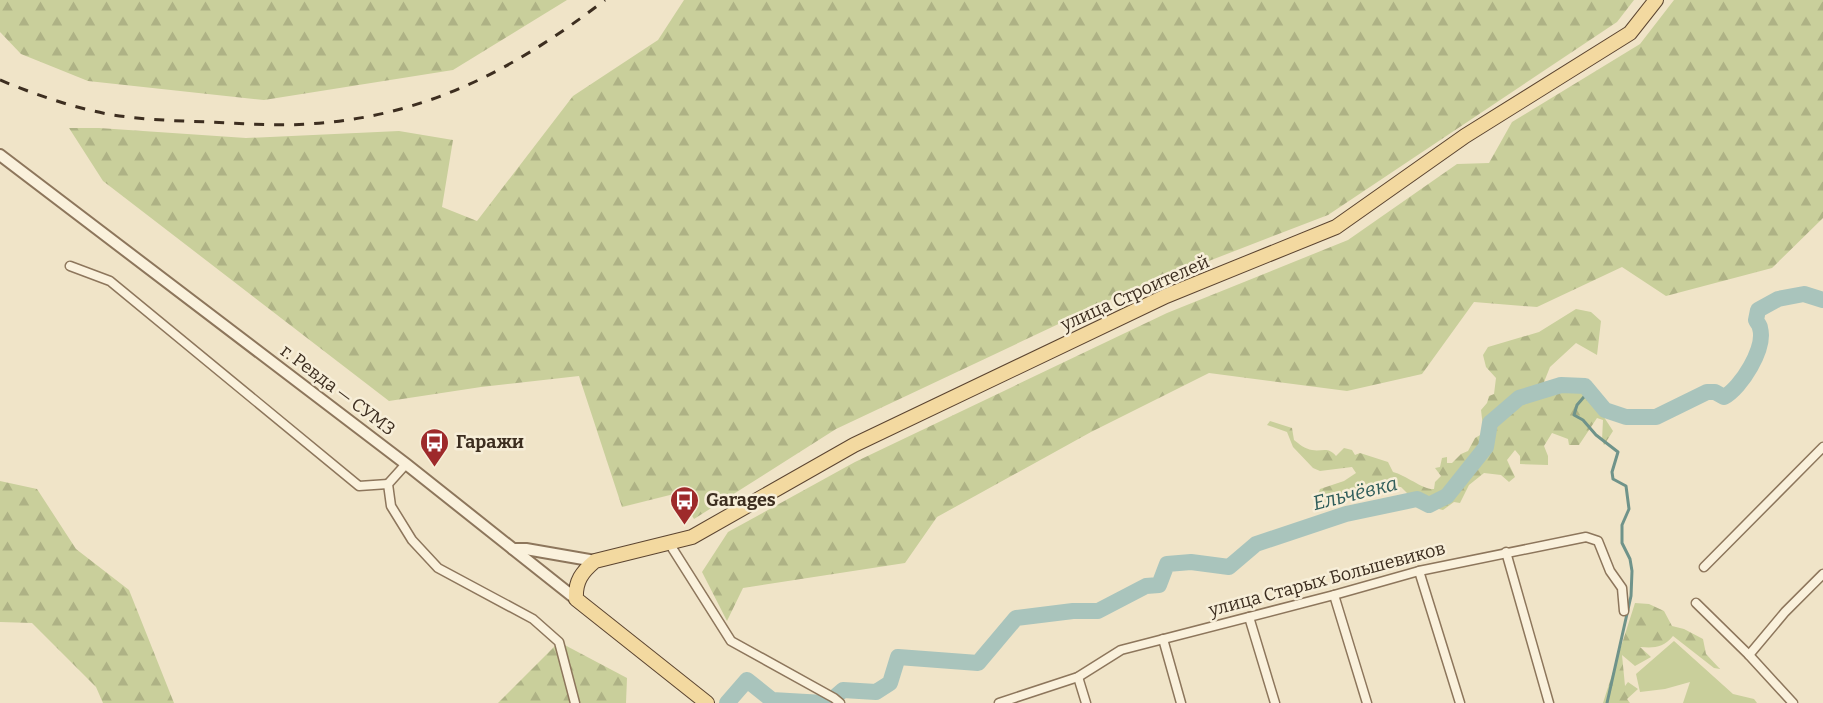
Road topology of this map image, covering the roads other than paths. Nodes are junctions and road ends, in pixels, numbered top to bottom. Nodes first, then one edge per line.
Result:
1 (1656, 0) edge
2 (0, 155) edge
3 (70, 266) dead end
4 (1823, 447) edge
5 (406, 464) junction
6 (388, 484) junction
7 (669, 543) junction
8 (513, 549) junction
9 (1506, 552) junction
10 (595, 561) junction
11 (1704, 567) dead end
12 (1419, 571) junction
13 (1823, 574) edge
14 (1334, 595) junction
15 (576, 598) junction
16 (1696, 603) dead end
17 (1624, 611) dead end
18 (1249, 617) junction
19 (1163, 639) junction
20 (1749, 656) junction
21 (1078, 677) junction
22 (575, 703) edge
23 (707, 703) edge
24 (840, 703) edge
25 (1000, 703) edge
26 (1086, 703) edge
27 (1181, 703) edge
28 (1275, 703) edge
29 (1367, 703) edge
30 (1460, 703) edge
31 (1550, 703) edge
32 (1793, 703) edge

1 - 7 main road, улица Строителей
2 - 5 street, г. Ревда — СУМЗ
3 - 6 street
4 - 11 street
5 - 6 street
5 - 8 street, г. Ревда — СУМЗ
6 - 22 street
7 - 10 main road, улица Строителей
7 - 24 street
8 - 10 street, улица Строителей
8 - 15 street, г. Ревда — СУМЗ
9 - 12 street, улица Старых Большевиков
9 - 17 street, улица Старых Большевиков
9 - 31 street
10 - 15 main road
12 - 14 street, улица Старых Большевиков
12 - 30 street
13 - 20 street
14 - 18 street, улица Старых Большевиков
14 - 29 street
15 - 23 main road, г. Ревда — СУМЗ
16 - 20 street
18 - 19 street, улица Старых Большевиков
18 - 28 street
19 - 21 street, улица Старых Большевиков
19 - 27 street
20 - 32 street
21 - 25 street, улица Старых Большевиков
21 - 26 street

